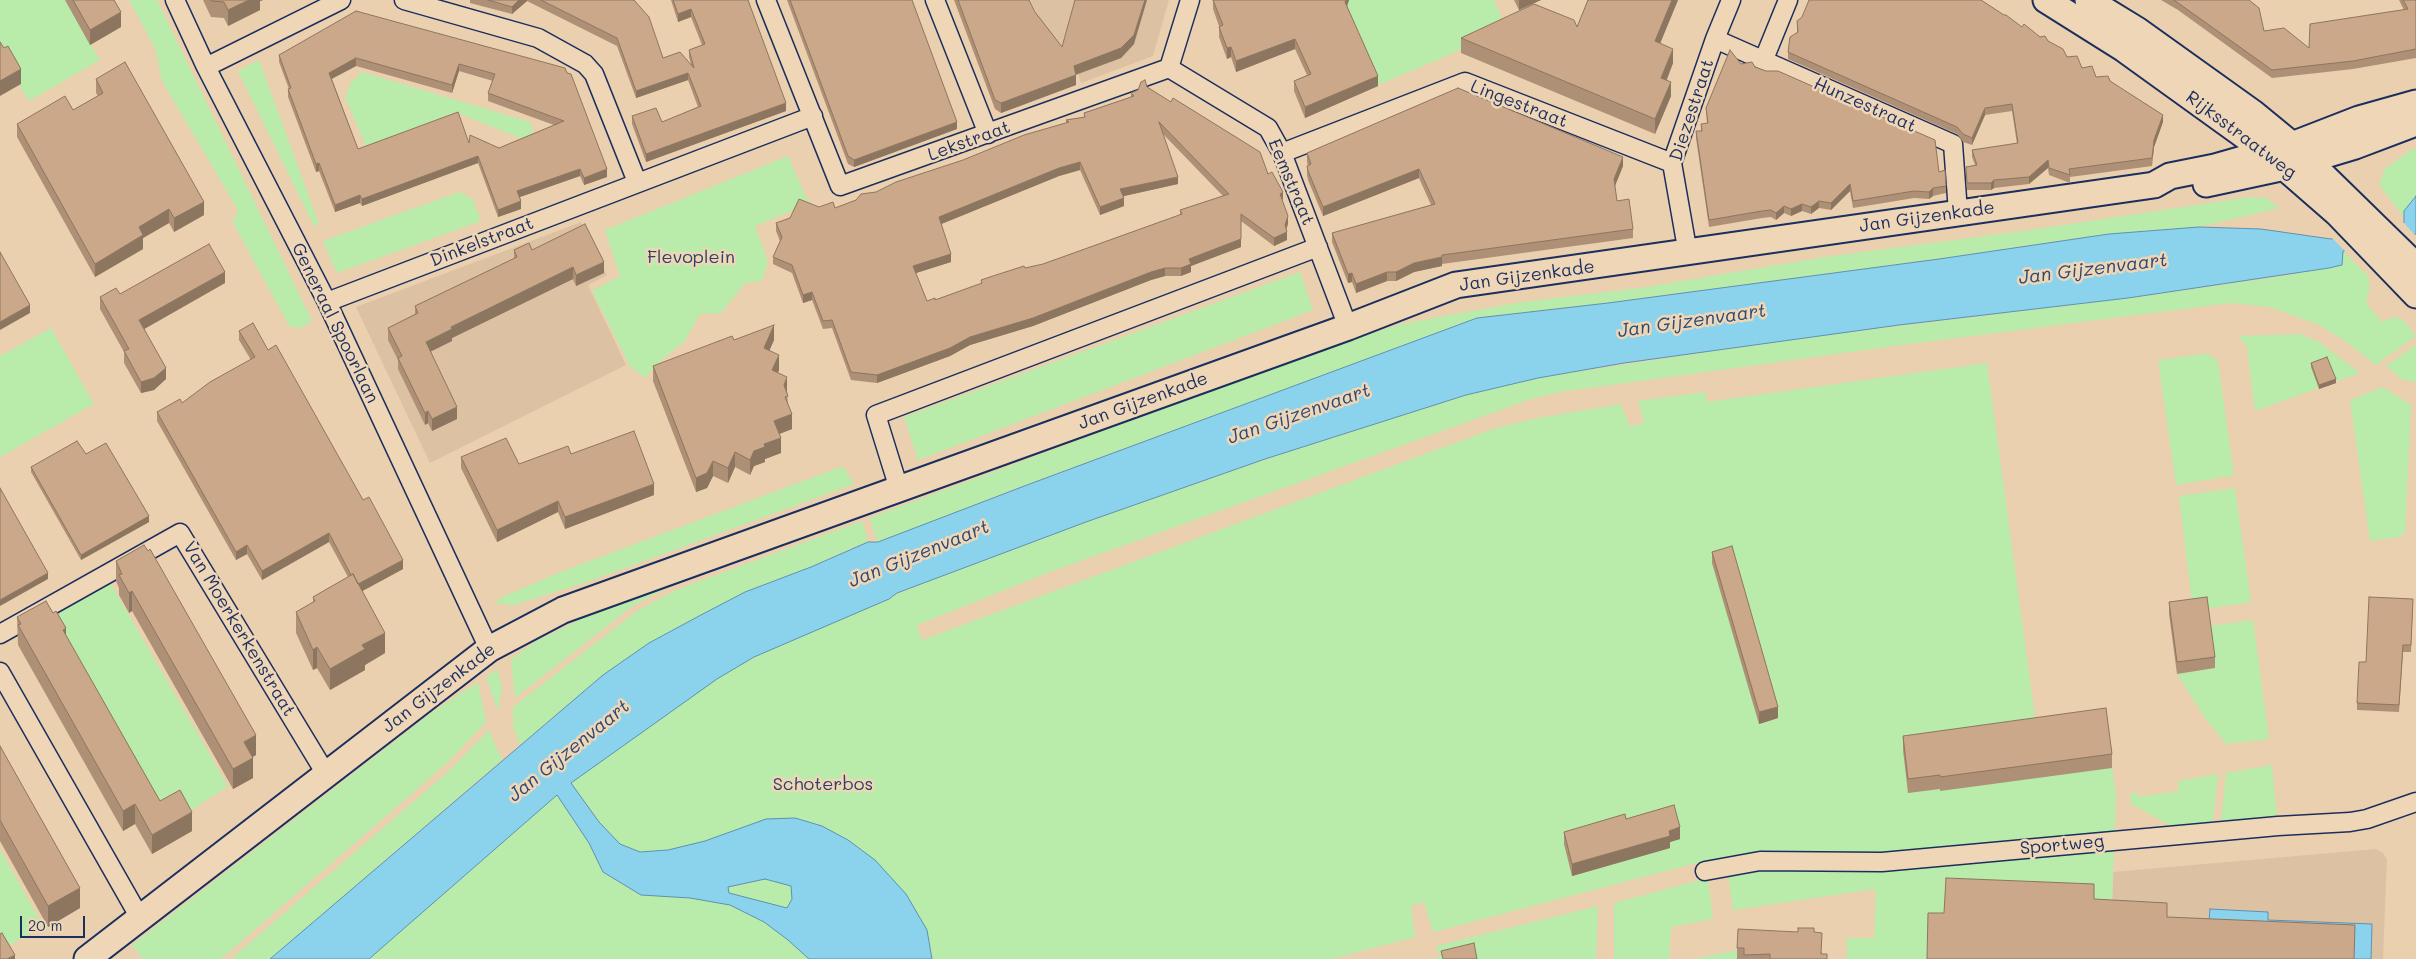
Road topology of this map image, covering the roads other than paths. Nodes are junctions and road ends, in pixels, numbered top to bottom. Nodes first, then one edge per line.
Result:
1 (175, 0) edge
2 (341, 0) edge
3 (404, 0) edge
4 (766, 0) edge
5 (934, 0) edge
6 (1190, 0) edge
7 (1731, 0) edge
8 (1788, 0) edge
9 (2046, 0) edge
10 (2088, 0) edge
11 (451, 7) edge
12 (1715, 39) junction
13 (1764, 59) junction
14 (206, 67) junction
15 (1169, 68) junction
16 (2416, 103) edge
17 (812, 116) junction
18 (2416, 124) edge
19 (988, 134) junction
20 (1282, 153) junction
21 (2288, 156) junction
22 (1672, 163) junction
23 (637, 182) junction
24 (1958, 212) junction
25 (2374, 237) junction
26 (1318, 247) junction
27 (1688, 254) junction
28 (2416, 266) edge
29 (2416, 295) edge
30 (327, 302) junction
31 (1348, 327) junction
32 (899, 489) junction
33 (0, 634) edge
34 (489, 648) junction
35 (0, 672) edge
36 (326, 774) junction
37 (2416, 802) edge
38 (1705, 871) dead end
39 (140, 918) junction
40 (87, 959) edge

1 - 14 street, Generaal Spoorlaan
2 - 14 street
3 - 11 street
4 - 17 street
5 - 19 street
6 - 15 street
7 - 12 street, Diezestraat
8 - 13 street
9 - 21 street, Rijksstraatweg
10 - 21 street, Rijksstraatweg
11 - 23 street
12 - 13 street, Hunzestraat
12 - 22 street, Diezestraat
13 - 24 street, Hunzestraat
14 - 30 street, Generaal Spoorlaan
15 - 19 street, Lekstraat
15 - 20 street, Eemstraat
16 - 21 street, Jan Gijzenkade
17 - 19 street, Lekstraat
17 - 23 street
18 - 21 street, Jan Gijzenkade
20 - 22 street, Lingestraat
20 - 26 street, Eemstraat
21 - 24 street, Jan Gijzenkade
21 - 25 street, Rijksstraatweg
22 - 27 street, Diezestraat
23 - 30 street, Dinkelstraat
24 - 27 street, Jan Gijzenkade
25 - 28 street, Rijksstraatweg
25 - 29 street, Rijksstraatweg
26 - 31 street, Eemstraat
26 - 32 street
27 - 31 street, Jan Gijzenkade
30 - 34 street, Generaal Spoorlaan
31 - 32 street, Jan Gijzenkade
32 - 34 street, Jan Gijzenkade
33 - 36 street, Van Moerkerkenstraat
34 - 36 street, Jan Gijzenkade
35 - 39 street
36 - 39 street, Jan Gijzenkade
37 - 38 street, Sportweg
39 - 40 street, Jan Gijzenkade

